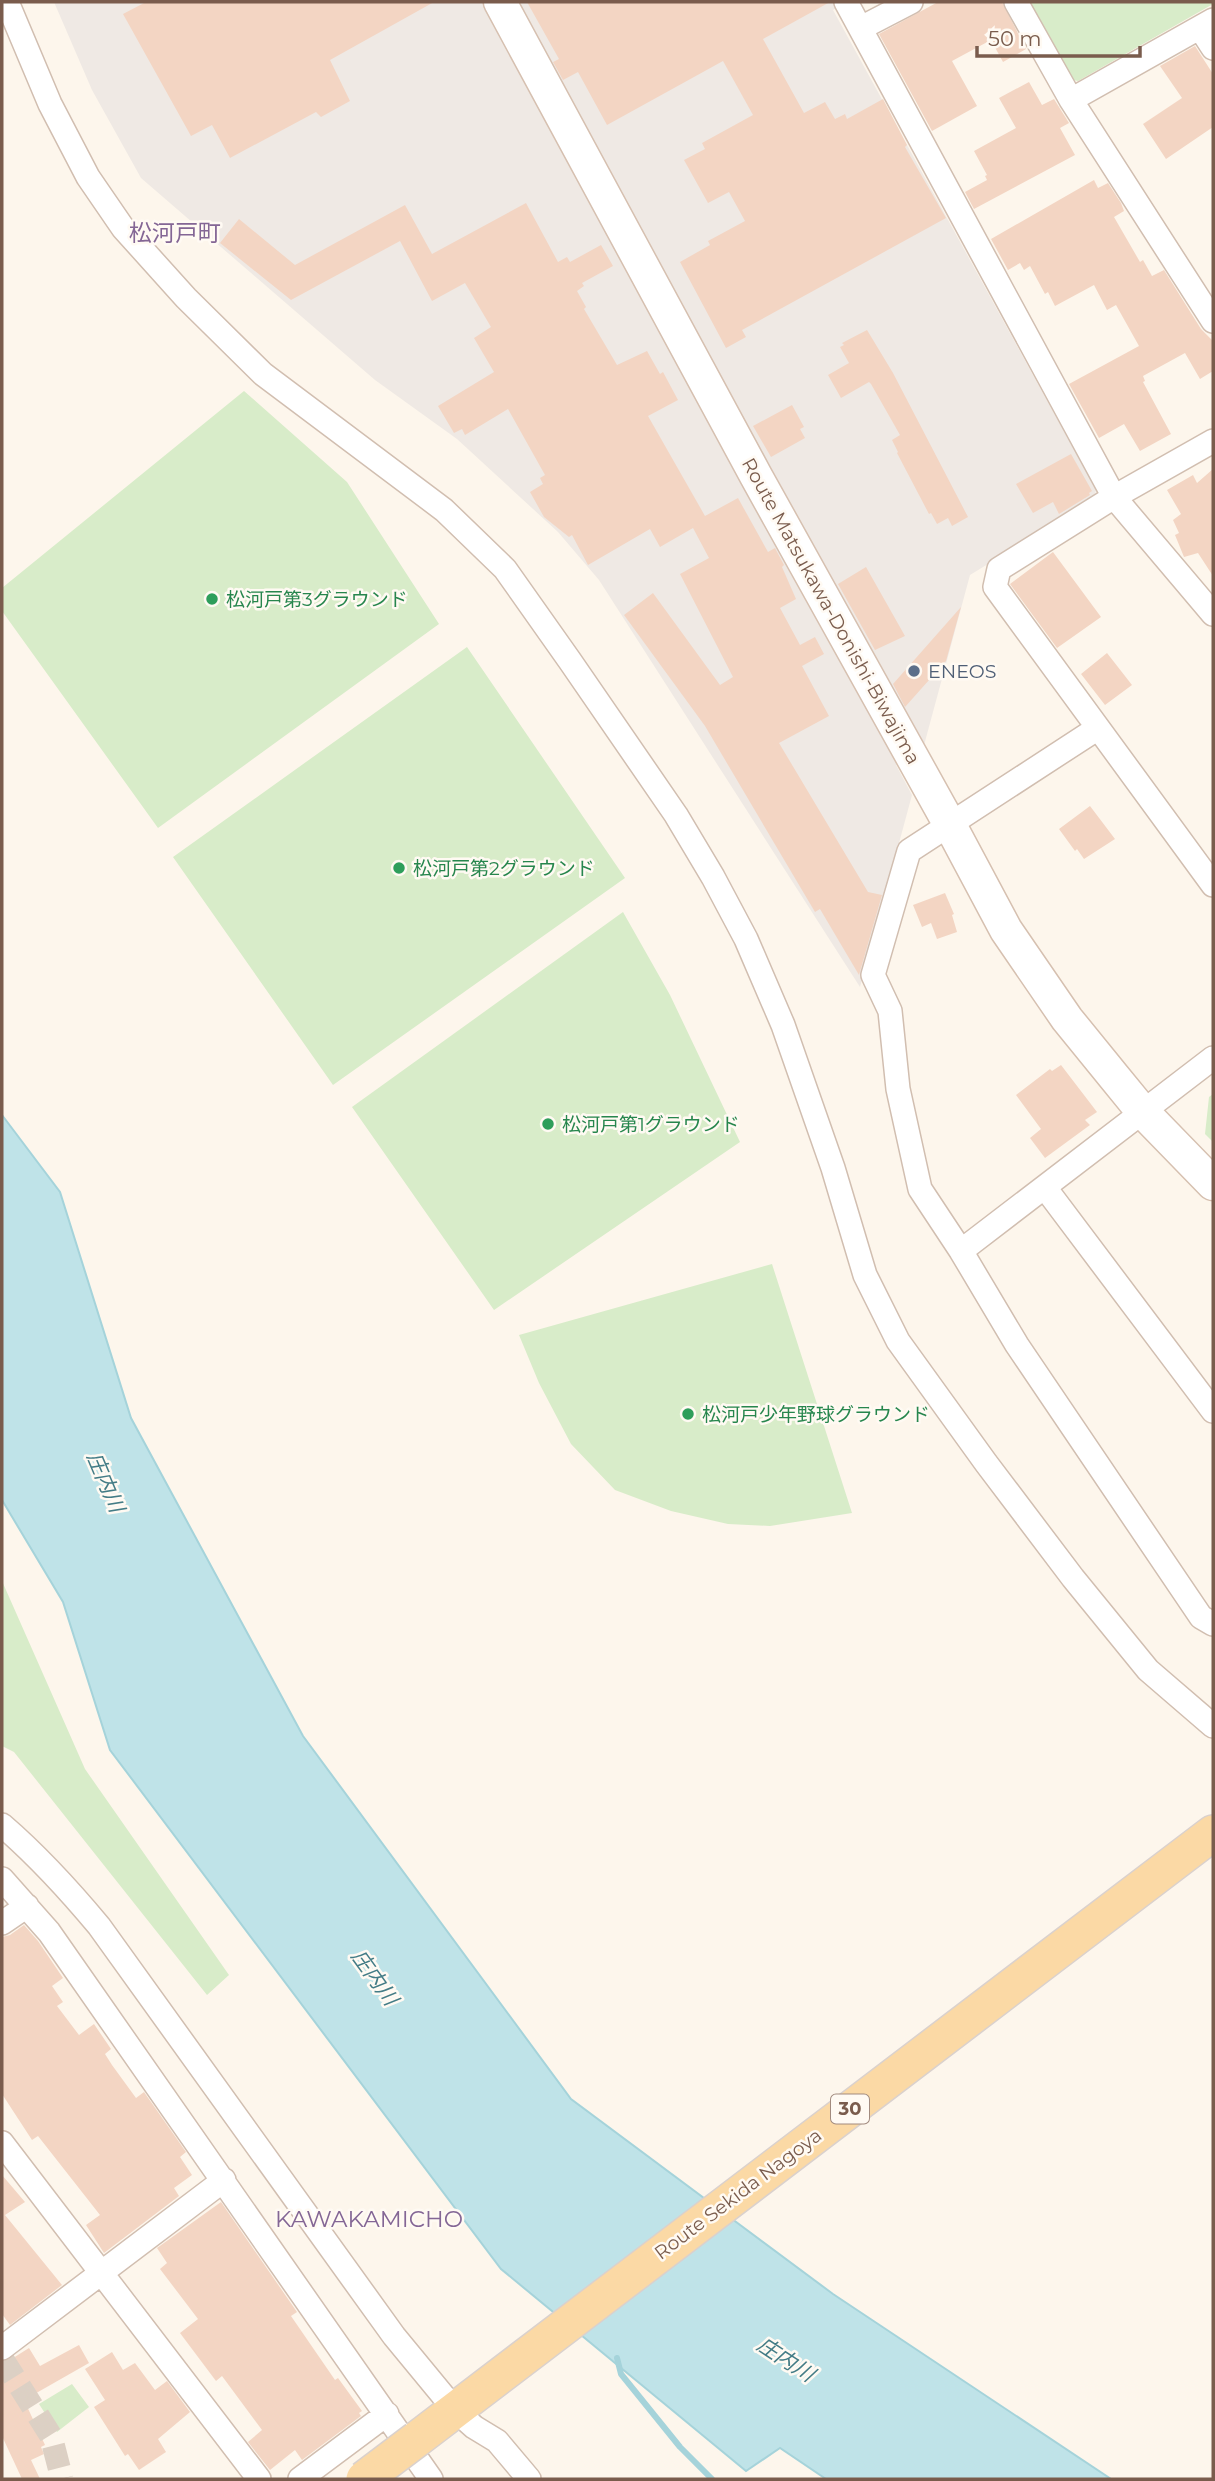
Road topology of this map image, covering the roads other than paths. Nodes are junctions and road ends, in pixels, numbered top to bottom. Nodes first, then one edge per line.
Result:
1 (7, 2) edge
2 (500, 2) edge
3 (846, 2) edge
4 (911, 2) edge
5 (1016, 2) edge
6 (1206, 24) edge
7 (861, 28) junction
8 (1213, 48) edge
9 (1071, 100) junction
10 (1213, 321) edge
11 (1213, 441) edge
12 (1114, 497) junction
13 (1213, 614) edge
14 (1098, 728) junction
15 (950, 825) junction
16 (1213, 886) edge
17 (1213, 1058) edge
18 (1142, 1111) junction
19 (1213, 1184) edge
20 (1046, 1189) junction
21 (961, 1251) junction
22 (1213, 1411) edge
23 (1213, 1624) edge
24 (1213, 1726) edge
25 (2, 1825) edge
26 (1213, 1833) edge
27 (2, 1879) edge
28 (26, 1906) junction
29 (2, 1923) edge
30 (2, 2143) edge
31 (224, 2180) junction
32 (102, 2274) junction
33 (2, 2348) edge
34 (455, 2410) junction
35 (387, 2414) junction
36 (258, 2479) edge
37 (300, 2479) edge
38 (365, 2479) edge
39 (430, 2479) edge
40 (529, 2479) edge

1 - 24 street
2 - 15 main road, Route Matsukawa-Donishi-Biwajima
3 - 7 street
4 - 7 street
5 - 9 street
6 - 8 street
6 - 9 street
7 - 12 street
9 - 10 street
11 - 12 street
12 - 13 street
12 - 14 street
14 - 15 street
14 - 16 street
15 - 18 main road, Route Matsukawa-Donishi-Biwajima
15 - 21 street
17 - 18 street
18 - 19 main road, Route Matsukawa-Donishi-Biwajima
18 - 20 street
20 - 21 street
20 - 22 street
21 - 23 street
25 - 34 street
26 - 34 main road, Route Sekida Nagoya / 30
27 - 28 street
28 - 29 street
28 - 31 street
30 - 32 street
31 - 32 street
31 - 35 street
32 - 33 street
32 - 36 street
34 - 38 main road, Route Sekida Nagoya / 30, bridge
34 - 40 street
35 - 37 street
35 - 39 street

